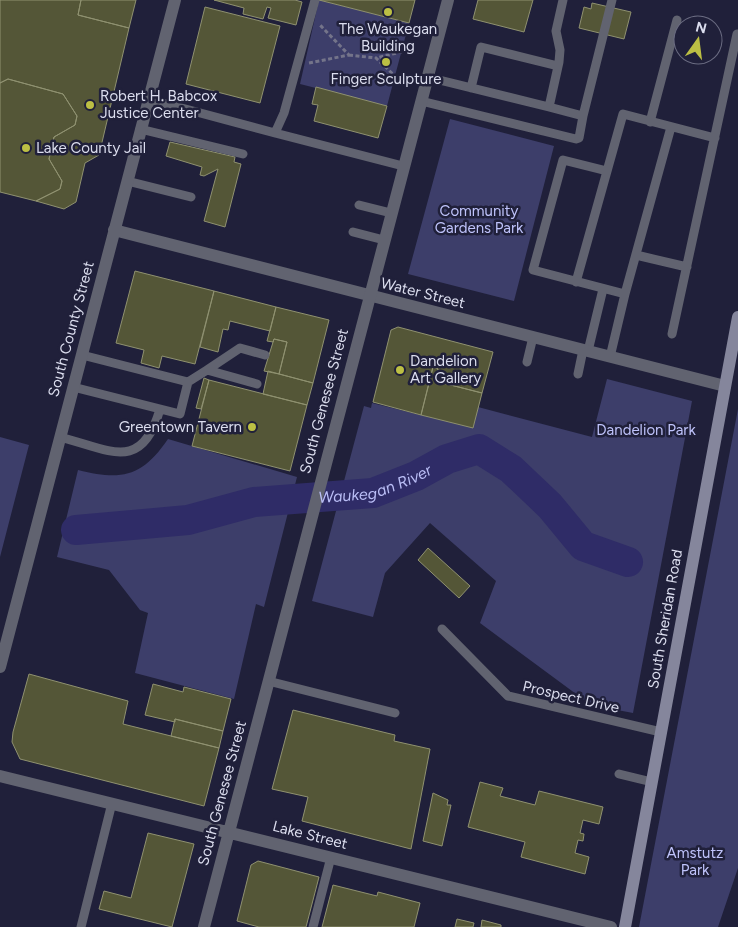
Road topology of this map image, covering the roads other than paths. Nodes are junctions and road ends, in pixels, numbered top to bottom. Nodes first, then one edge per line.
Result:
1 (175, 0) edge
2 (315, 0) edge
3 (448, 0) edge
4 (563, 0) edge
5 (612, 0) edge
6 (737, 34) dead end
7 (673, 38) edge
8 (558, 66) junction
9 (427, 77) junction
10 (471, 88) junction
11 (148, 98) junction
12 (421, 101) junction
13 (549, 107) junction
14 (583, 116) junction
15 (650, 122) junction
16 (671, 127) junction
17 (140, 129) junction
18 (275, 133) junction
19 (715, 138) junction
20 (243, 154) dead end
21 (403, 166) junction
22 (607, 172) junction
23 (127, 181) junction
24 (191, 197) dead end
25 (359, 205) dead end
26 (391, 213) junction
27 (114, 230) junction
28 (353, 232) dead end
29 (384, 240) junction
30 (636, 255) junction
31 (687, 267) junction
32 (576, 282) junction
33 (603, 289) junction
34 (625, 294) junction
35 (369, 295) junction
36 (738, 317) edge
37 (672, 334) dead end
38 (533, 338) junction
39 (586, 351) junction
40 (82, 355) junction
41 (265, 355) dead end
42 (610, 357) junction
43 (527, 362) dead end
44 (207, 370) junction
45 (578, 374) dead end
46 (188, 382) junction
47 (257, 384) dead end
48 (725, 386) junction
49 (73, 387) junction
50 (160, 409) junction
51 (60, 437) junction
52 (442, 629) dead end
53 (0, 667) edge
54 (268, 681) junction
55 (395, 713) dead end
56 (661, 732) junction
57 (619, 774) dead end
58 (0, 776) edge
59 (652, 782) junction
60 (112, 803) junction
61 (229, 832) junction
62 (331, 857) junction
63 (82, 927) edge
64 (204, 927) edge
65 (313, 927) edge
66 (611, 927) edge
67 (625, 927) edge

1 - 11 street, South County Street
2 - 18 lane
3 - 9 street, South Genesee Street
4 - 8 lane
5 - 14 lane
6 - 19 lane
7 - 15 lane
8 - 10 lane
8 - 13 lane
9 - 10 lane
9 - 12 street, South Genesee Street
10 - 13 lane
11 - 17 street, South County Street
11 - 18 lane
12 - 14 lane
12 - 21 street, South Genesee Street
13 - 14 lane
15 - 16 lane
15 - 22 lane
16 - 19 lane
16 - 30 lane
17 - 20 lane
17 - 23 street, South County Street
18 - 21 lane
19 - 31 lane
21 - 26 street, South Genesee Street
22 - 32 lane
22 - 32 lane
23 - 24 lane
23 - 27 street, South County Street
25 - 26 lane
26 - 29 street, South Genesee Street
27 - 35 street, Water Street
27 - 40 street, South County Street
28 - 29 lane
29 - 35 street, South Genesee Street
30 - 31 lane
30 - 34 lane
31 - 37 lane
32 - 33 lane
33 - 34 lane
33 - 39 lane
34 - 42 lane
35 - 38 street, Water Street
35 - 54 street, South Genesee Street
36 - 48 main road, South Sheridan Road
38 - 39 street, Water Street
38 - 43 lane
39 - 42 street, Water Street
39 - 45 lane
40 - 46 lane
40 - 49 street, South County Street
41 - 44 lane
42 - 48 street, Water Street
44 - 46 lane
44 - 47 lane
46 - 50 lane
48 - 56 main road, South Sheridan Road
49 - 50 lane
49 - 51 street, South County Street
50 - 51 lane
51 - 53 street, South County Street
52 - 56 lane, Prospect Drive
54 - 55 lane
54 - 61 street, South Genesee Street
56 - 59 main road, South Sheridan Road
57 - 59 lane
58 - 60 street, Lake Street
59 - 67 main road, South Sheridan Road
60 - 61 street, Lake Street
60 - 63 lane
61 - 62 street, Lake Street
61 - 64 street, South Genesee Street
62 - 65 lane
62 - 66 street, Lake Street

